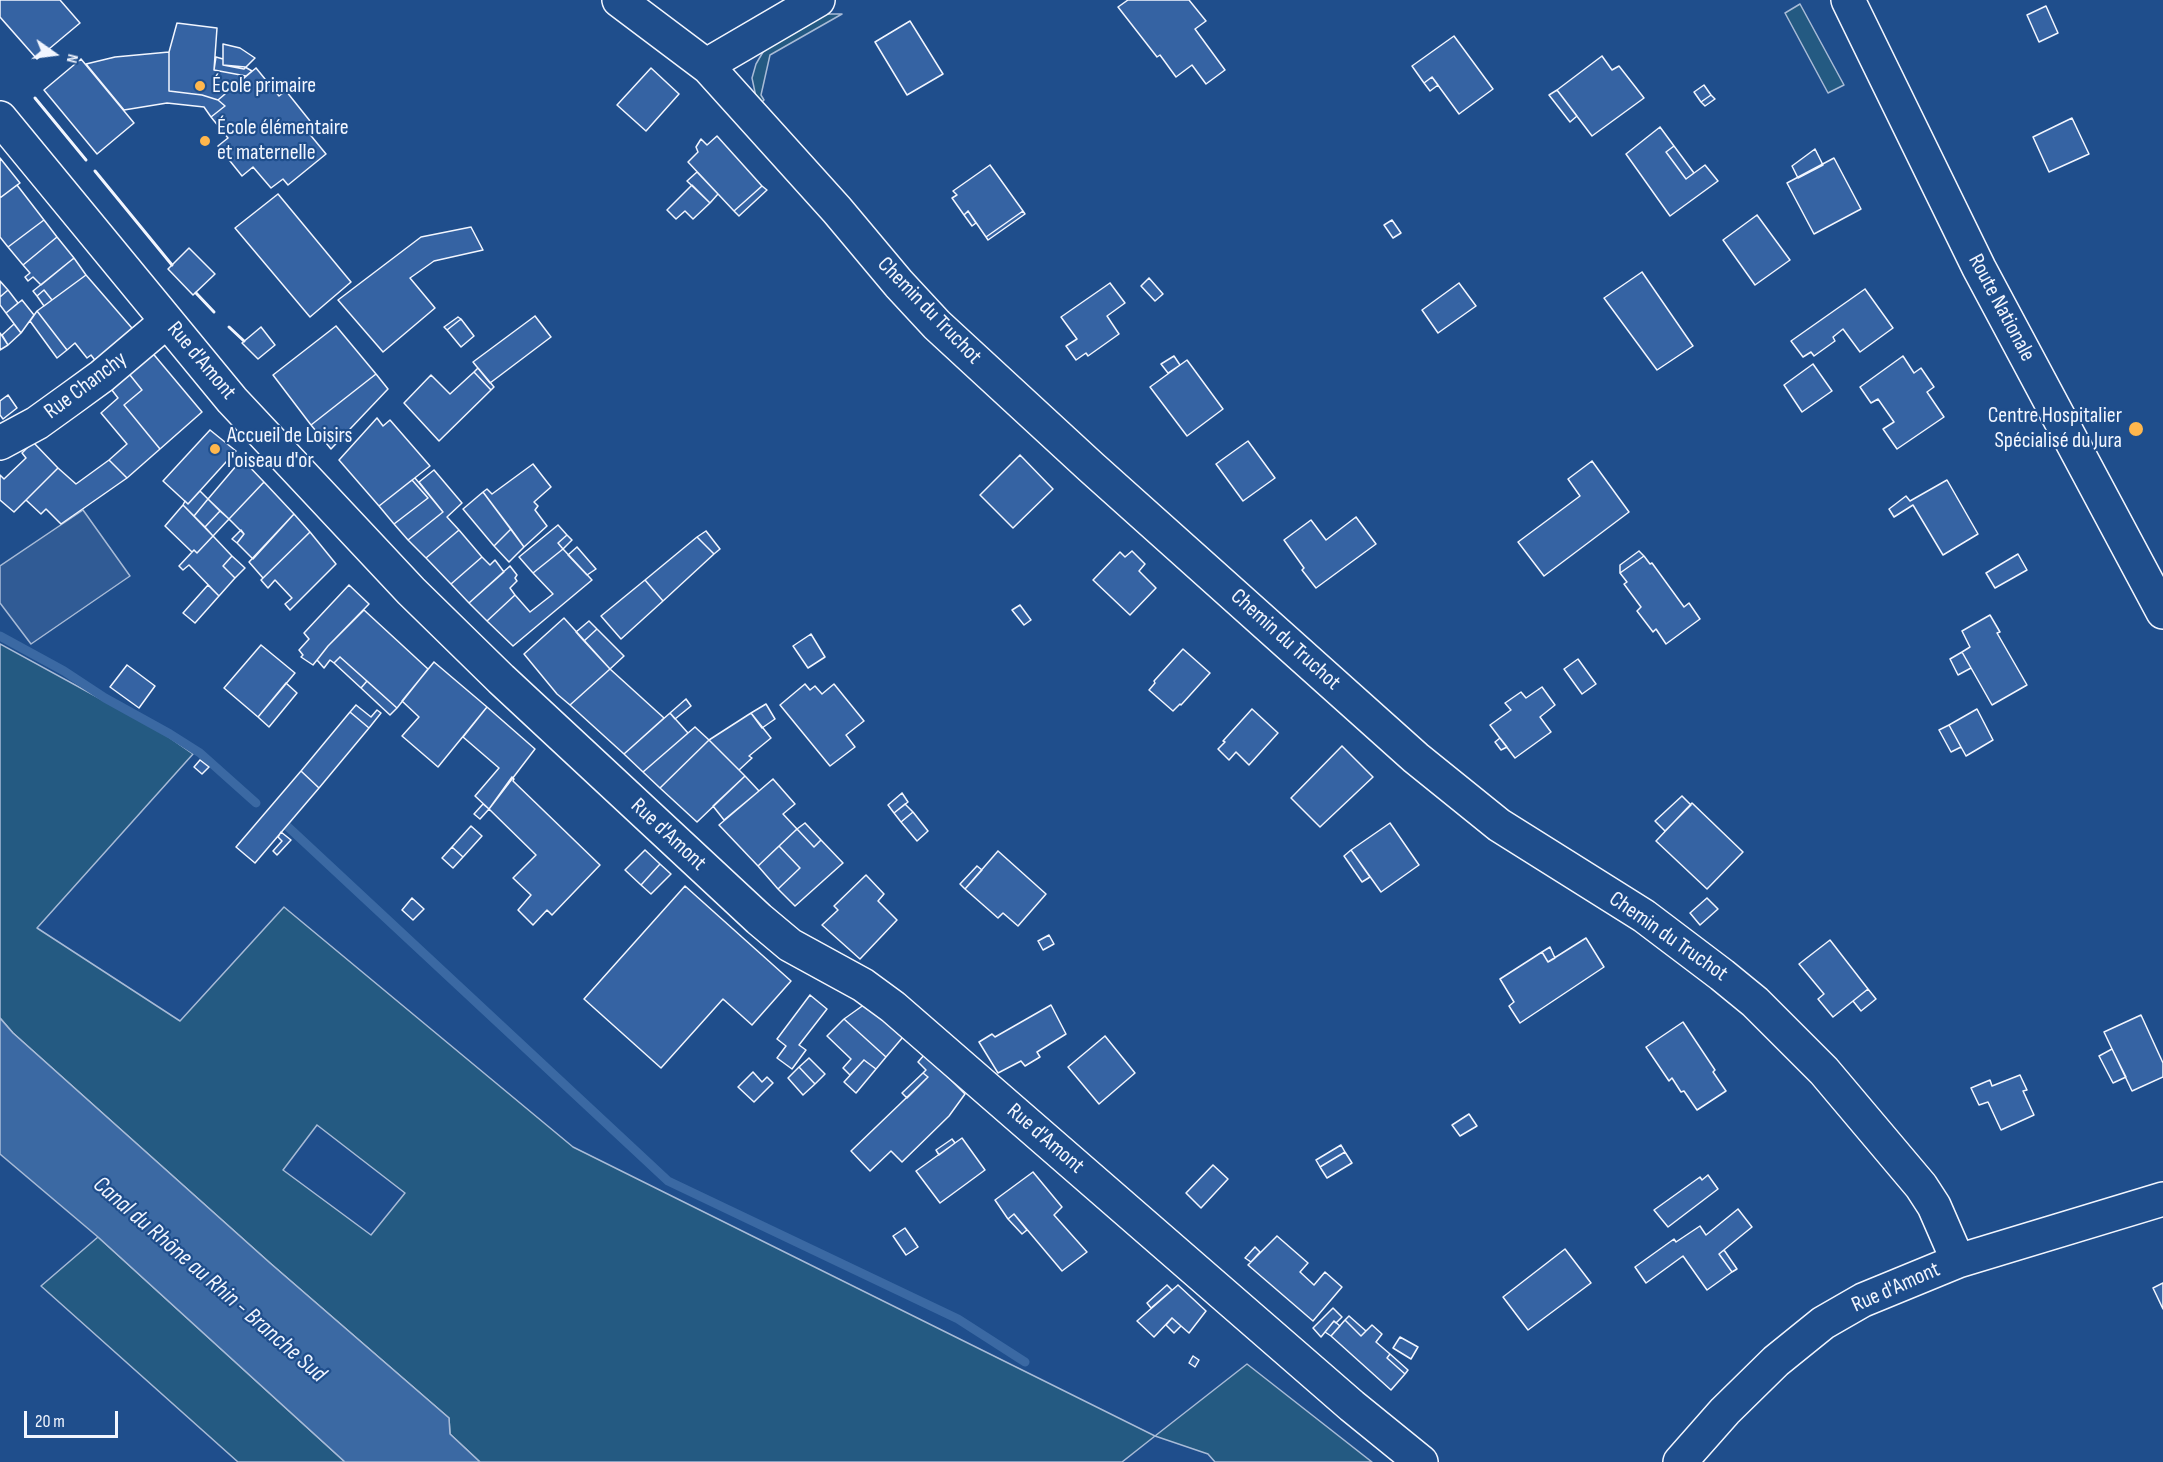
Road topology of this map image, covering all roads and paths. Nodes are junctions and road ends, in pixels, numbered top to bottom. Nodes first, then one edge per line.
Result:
1 (619, 0) edge
2 (818, 0) edge
3 (1848, 0) edge
4 (708, 67) junction
5 (0, 118) edge
6 (167, 321) junction
7 (0, 443) edge
8 (2163, 612) edge
9 (2163, 1199) edge
10 (1958, 1260) junction
11 (1421, 1462) edge
12 (1680, 1462) edge

1 - 4 street, Chemin du Truchot
2 - 4 street
3 - 8 street, Route Nationale
4 - 10 street, Chemin du Truchot
5 - 6 street, Rue d'Amont
6 - 7 street, Rue Chanchy
6 - 11 street, Rue d'Amont
9 - 10 street, Rue d'Amont
10 - 12 street, Rue d'Amont

